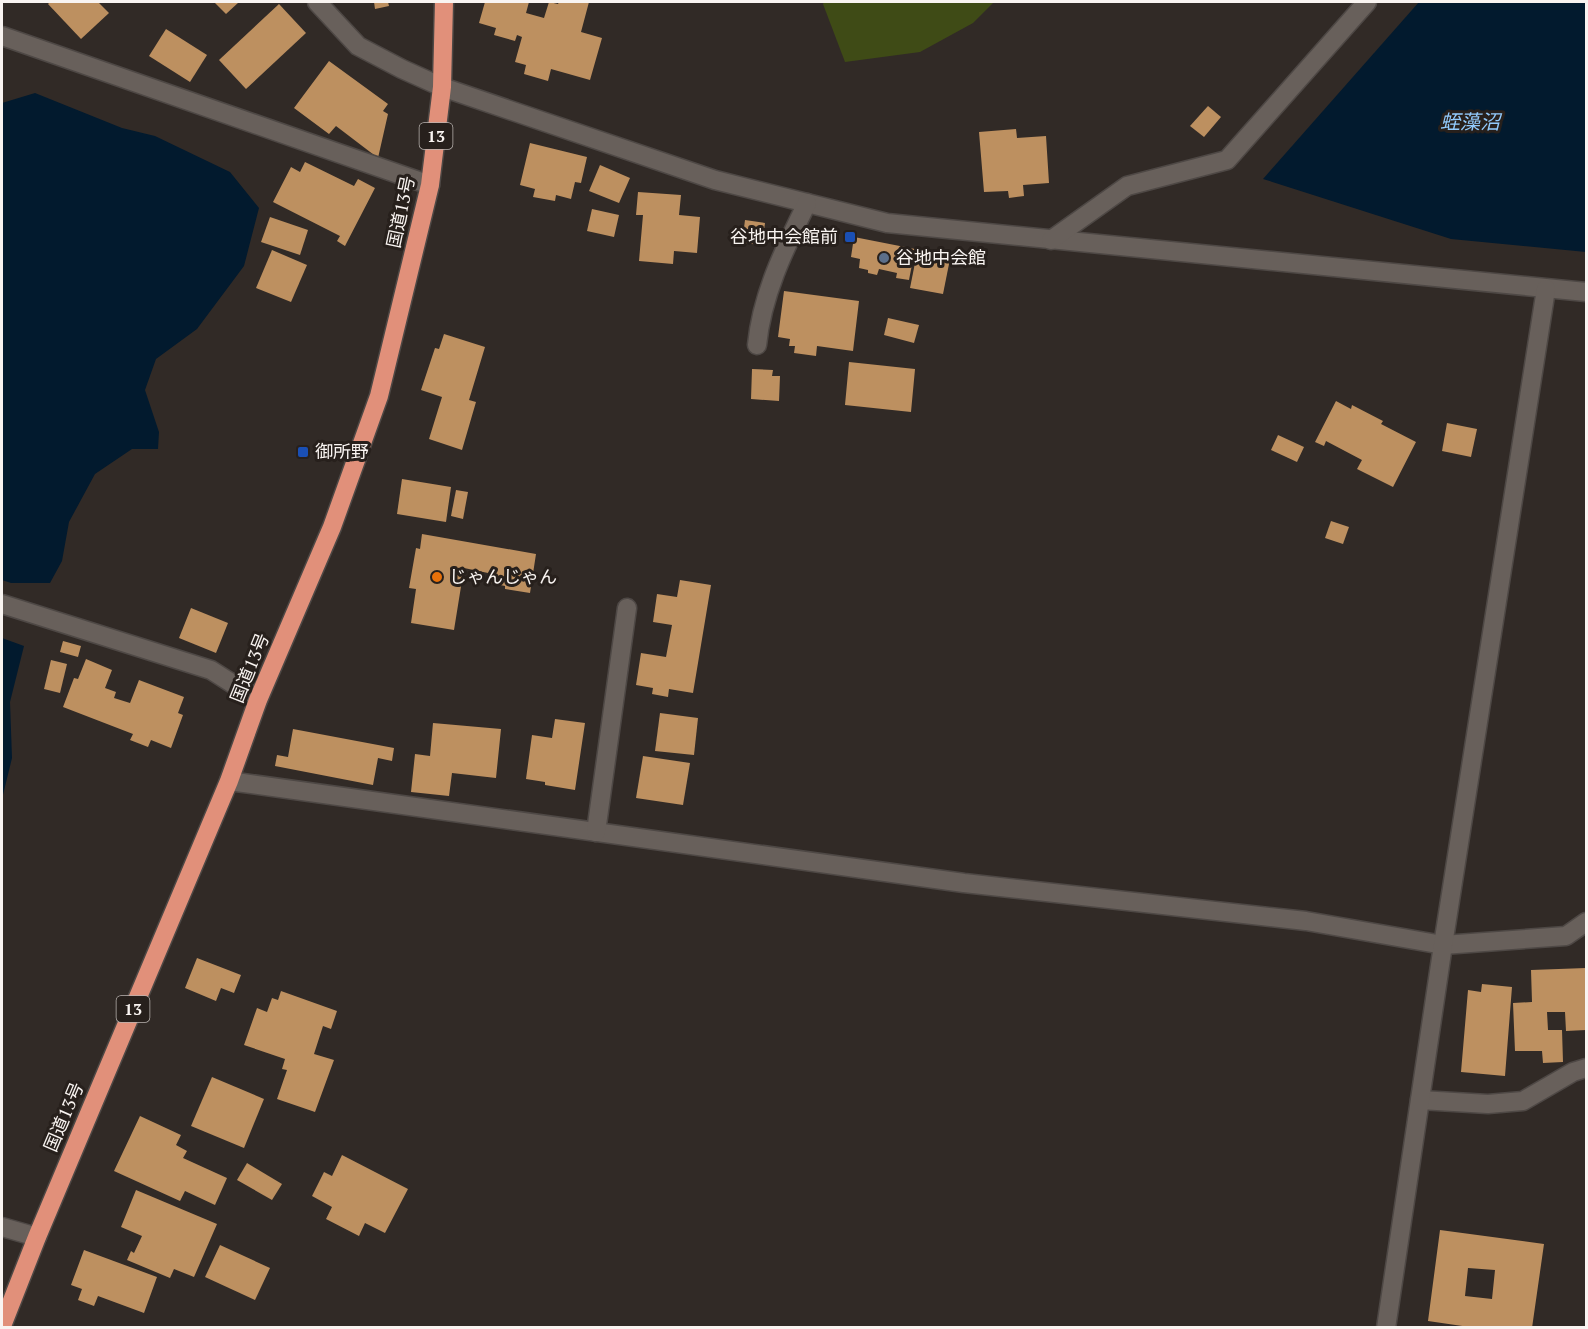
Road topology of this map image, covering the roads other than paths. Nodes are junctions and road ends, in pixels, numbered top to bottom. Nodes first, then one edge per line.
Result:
1 (317, 2) edge
2 (444, 2) edge
3 (1367, 2) edge
4 (2, 36) edge
5 (442, 87) junction
6 (430, 185) junction
7 (807, 203) junction
8 (1051, 240) junction
9 (1546, 289) junction
10 (1587, 292) edge
11 (757, 345) dead end
12 (2, 604) edge
13 (627, 608) dead end
14 (258, 700) junction
15 (229, 781) junction
16 (596, 832) junction
17 (1587, 922) edge
18 (1443, 945) junction
19 (1587, 1068) edge
20 (1420, 1100) junction
21 (2, 1227) edge
22 (37, 1237) junction
23 (2, 1326) edge
24 (1386, 1328) edge

1 - 5 street
2 - 5 highway, 国道13号 / 13
3 - 8 street
4 - 6 street
5 - 6 highway, 国道13号 / 13
5 - 7 street
6 - 14 highway, 国道13号 / 13
7 - 8 street
7 - 11 street
8 - 9 street
9 - 10 street
9 - 18 street
12 - 14 street
13 - 16 street
14 - 15 highway, 国道13号 / 13
15 - 16 street
15 - 22 highway, 国道13号 / 13
16 - 18 street
17 - 18 street
18 - 20 street
19 - 20 street
20 - 24 street
21 - 22 street
22 - 23 highway, 国道13号 / 13

